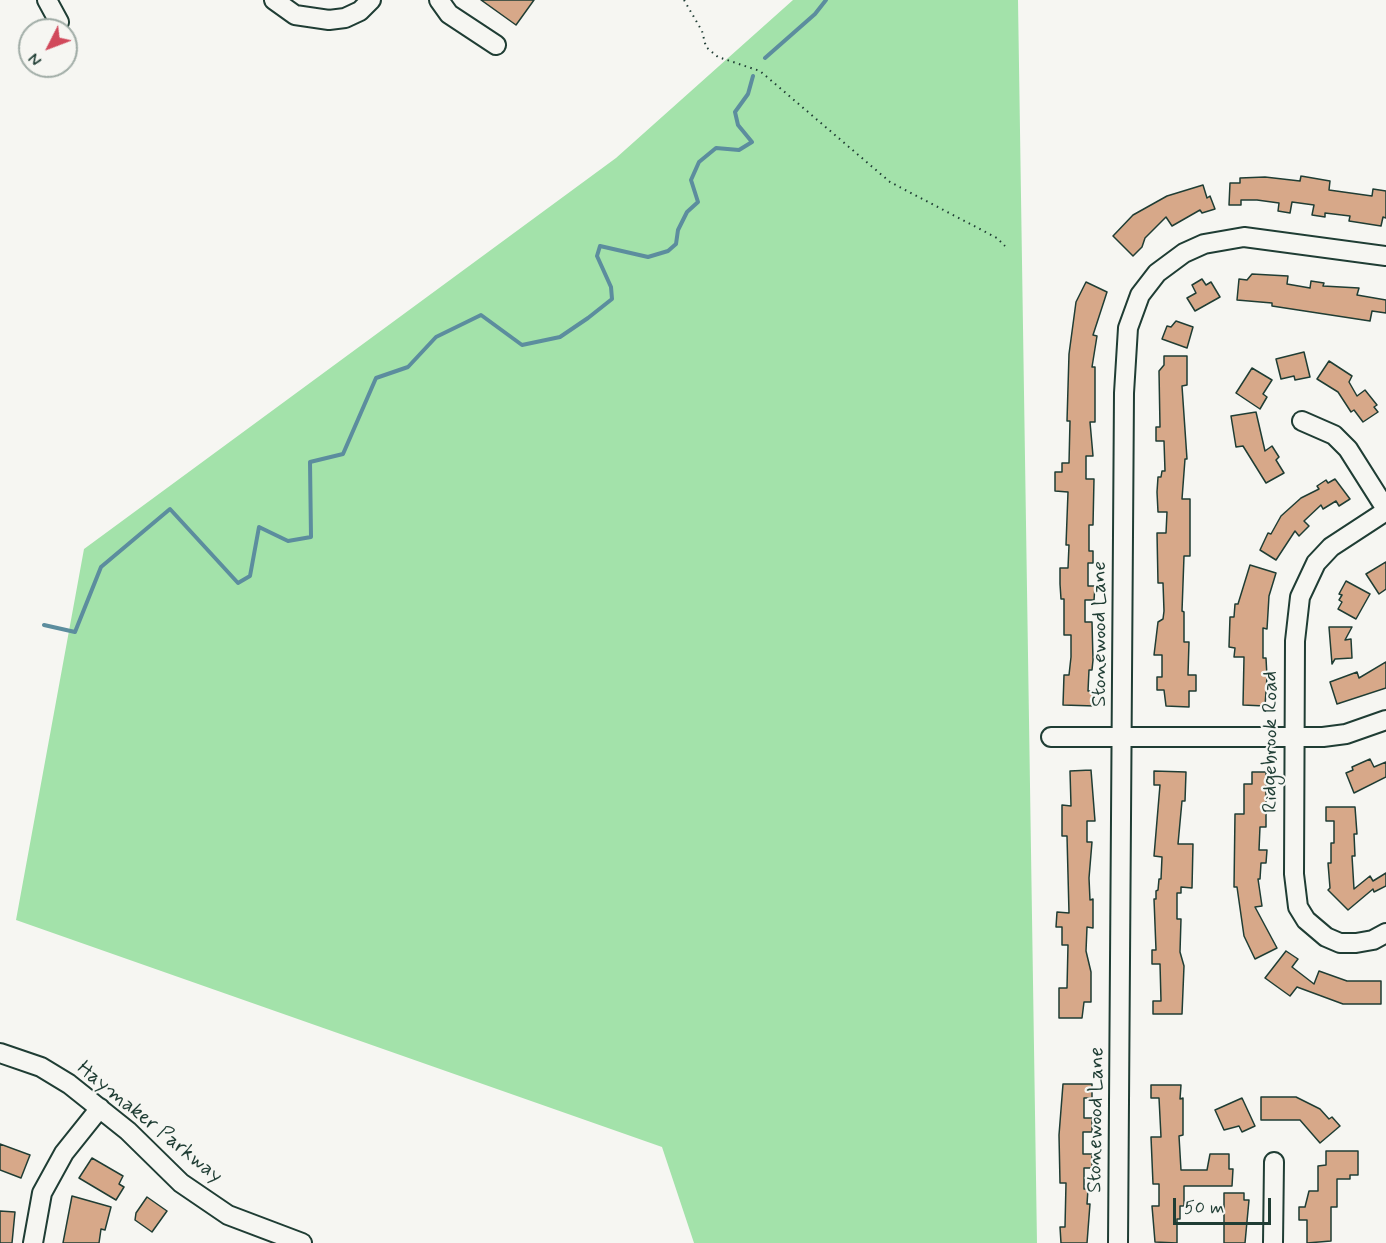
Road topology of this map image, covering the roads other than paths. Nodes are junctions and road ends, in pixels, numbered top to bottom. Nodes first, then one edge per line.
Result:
1 (47, 0) edge
2 (274, 0) edge
3 (371, 0) edge
4 (439, 0) edge
5 (57, 18) edge
6 (496, 45) dead end
7 (1386, 256) edge
8 (1302, 421) dead end
9 (1386, 510) edge
10 (1386, 720) edge
11 (1051, 737) dead end
12 (1124, 737) junction
13 (1295, 738) junction
14 (1386, 933) edge
15 (0, 1053) edge
16 (100, 1108) junction
17 (1274, 1162) dead end
18 (33, 1243) edge
19 (302, 1243) edge
20 (1118, 1243) edge
21 (1273, 1243) edge

1 - 5 street
2 - 3 street
4 - 6 street
7 - 12 street, Stonewood Lane
8 - 9 street
9 - 13 street, Ridgebrook Road
10 - 13 street
11 - 12 street
12 - 13 street
12 - 20 street, Stonewood Lane
13 - 14 street, Ridgebrook Road
15 - 16 street, Haymaker Parkway
16 - 18 street
16 - 19 street, Haymaker Parkway
17 - 21 street

